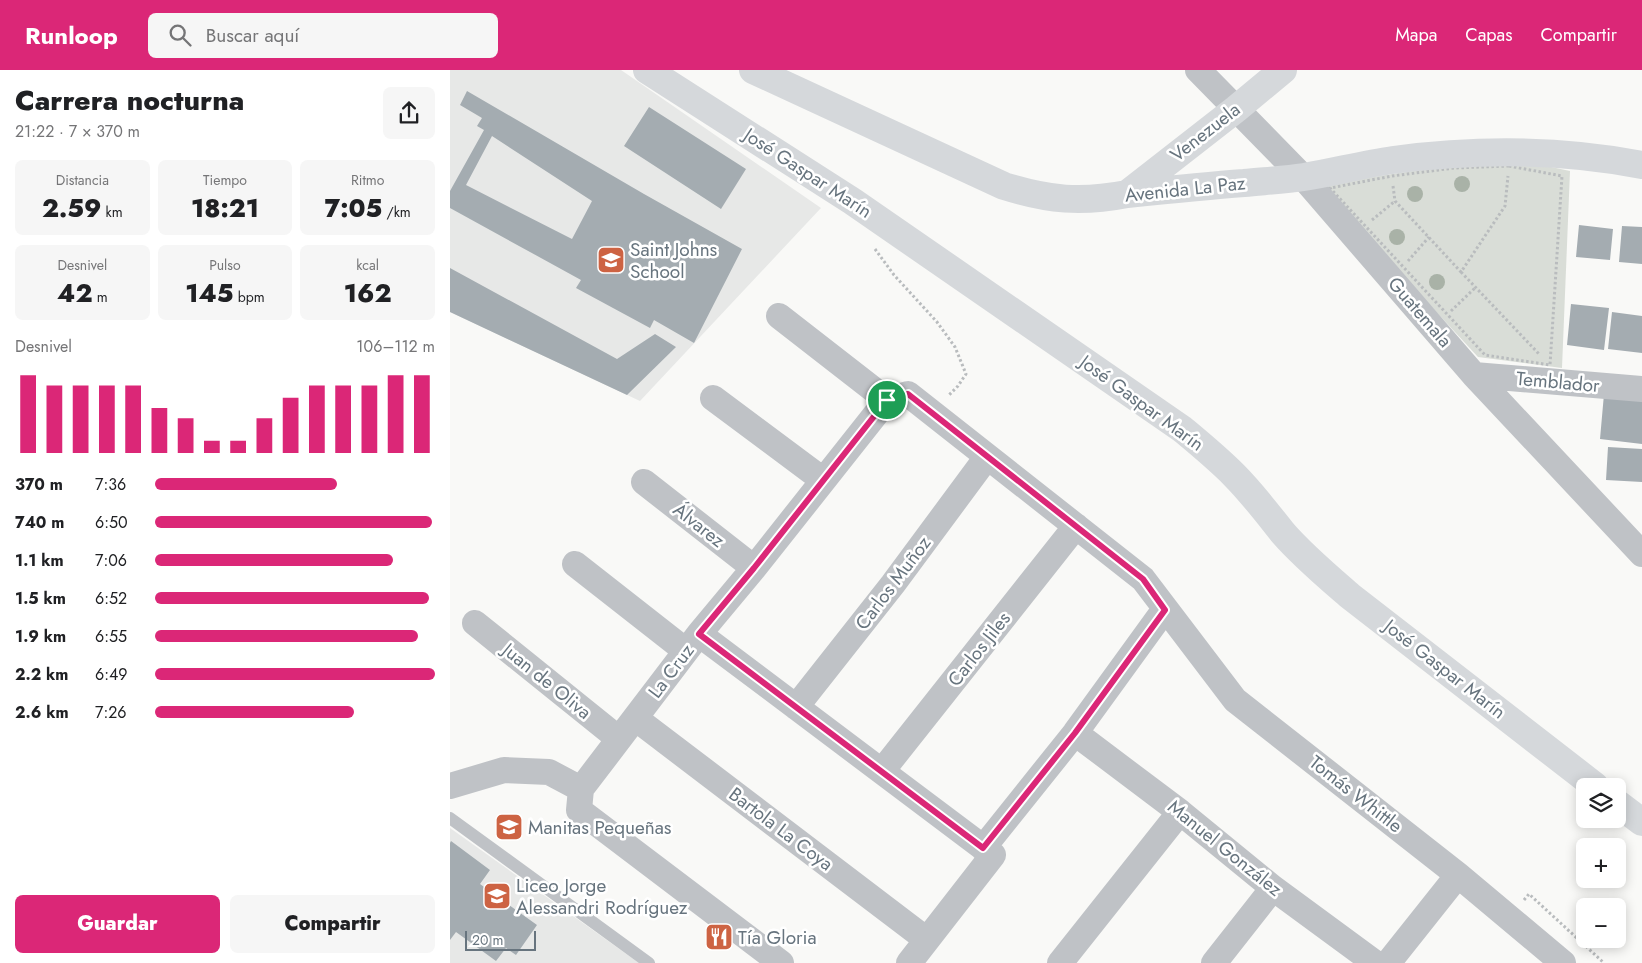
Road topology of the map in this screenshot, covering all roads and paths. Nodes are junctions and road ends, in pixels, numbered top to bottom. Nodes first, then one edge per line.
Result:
1 (647, 70) edge
2 (753, 70) edge
3 (1198, 70) edge
4 (1283, 70) edge
5 (1236, 109) junction
6 (1642, 165) edge
7 (1392, 176) junction
8 (1562, 176) dead end
9 (1303, 177) junction
10 (1127, 194) junction
11 (1395, 201) junction
12 (1364, 226) junction
13 (1429, 237) junction
14 (872, 246) dead end
15 (1402, 267) junction
16 (1461, 272) junction
17 (1476, 287) junction
18 (1447, 314) junction
19 (780, 316) dead end
20 (1550, 365) junction
21 (1474, 375) junction
22 (1642, 389) edge
23 (713, 398) dead end
24 (887, 400) junction
25 (929, 410) junction
26 (987, 457) junction
27 (823, 480) junction
28 (644, 482) dead end
29 (1076, 526) junction
30 (1642, 554) edge
31 (576, 564) dead end
32 (754, 568) junction
33 (1165, 610) junction
34 (475, 624) dead end
35 (693, 642) junction
36 (796, 707) junction
37 (635, 718) junction
38 (1075, 733) junction
39 (619, 738) junction
40 (882, 771) junction
41 (1585, 778) edge
42 (450, 786) edge
43 (581, 789) junction
44 (1626, 810) edge
45 (1180, 812) junction
46 (450, 818) edge
47 (1642, 822) edge
48 (988, 851) junction
49 (1458, 874) junction
50 (1273, 888) junction
51 (926, 940) junction
52 (1550, 959) edge
53 (648, 963) edge
54 (781, 963) edge
55 (909, 963) edge
56 (1060, 963) edge
57 (1214, 963) edge
58 (1375, 963) edge
59 (1388, 963) edge

1 - 41 street, José Gaspar Marín
2 - 10 street, Avenida La Paz
3 - 5 street, Guatemala
4 - 5 street, Venezuela
5 - 9 street, Guatemala
5 - 10 street, Venezuela
6 - 9 street, Avenida La Paz
7 - 11 path
7 - 12 path
7 - 16 path
8 - 20 path
9 - 10 street, Avenida La Paz
9 - 21 street, Guatemala
11 - 12 path
11 - 13 path
12 - 15 path
13 - 15 path
13 - 16 path
14 - 25 path
15 - 18 path
16 - 17 path
17 - 18 path
17 - 20 path
18 - 20 path
19 - 24 street
21 - 22 street, Temblador
21 - 30 street, Guatemala
23 - 27 street
24 - 25 street, Tomás Whittle
24 - 27 street, La Cruz
25 - 26 street, Tomás Whittle
26 - 29 street, Tomás Whittle
26 - 36 street, Carlos Muñoz
27 - 32 street, La Cruz
28 - 32 street, Álvarez
29 - 33 street, Tomás Whittle
29 - 40 street, Carlos Jiles
31 - 35 street
32 - 35 street, La Cruz
33 - 38 street
33 - 49 street, Tomás Whittle
34 - 39 street, Juan de Oliva
35 - 36 street
35 - 37 street, La Cruz
36 - 40 street
37 - 39 street, La Cruz
37 - 51 street, Bartola La Coya
38 - 45 street, Manuel González
38 - 48 street
39 - 43 street, La Cruz
40 - 48 street
42 - 43 street
43 - 54 street
44 - 47 street
45 - 50 street, Manuel González
45 - 56 street
46 - 53 lane
48 - 51 street
49 - 52 street, Tomás Whittle
49 - 59 street
50 - 57 street
50 - 58 street, Manuel González
51 - 55 street

